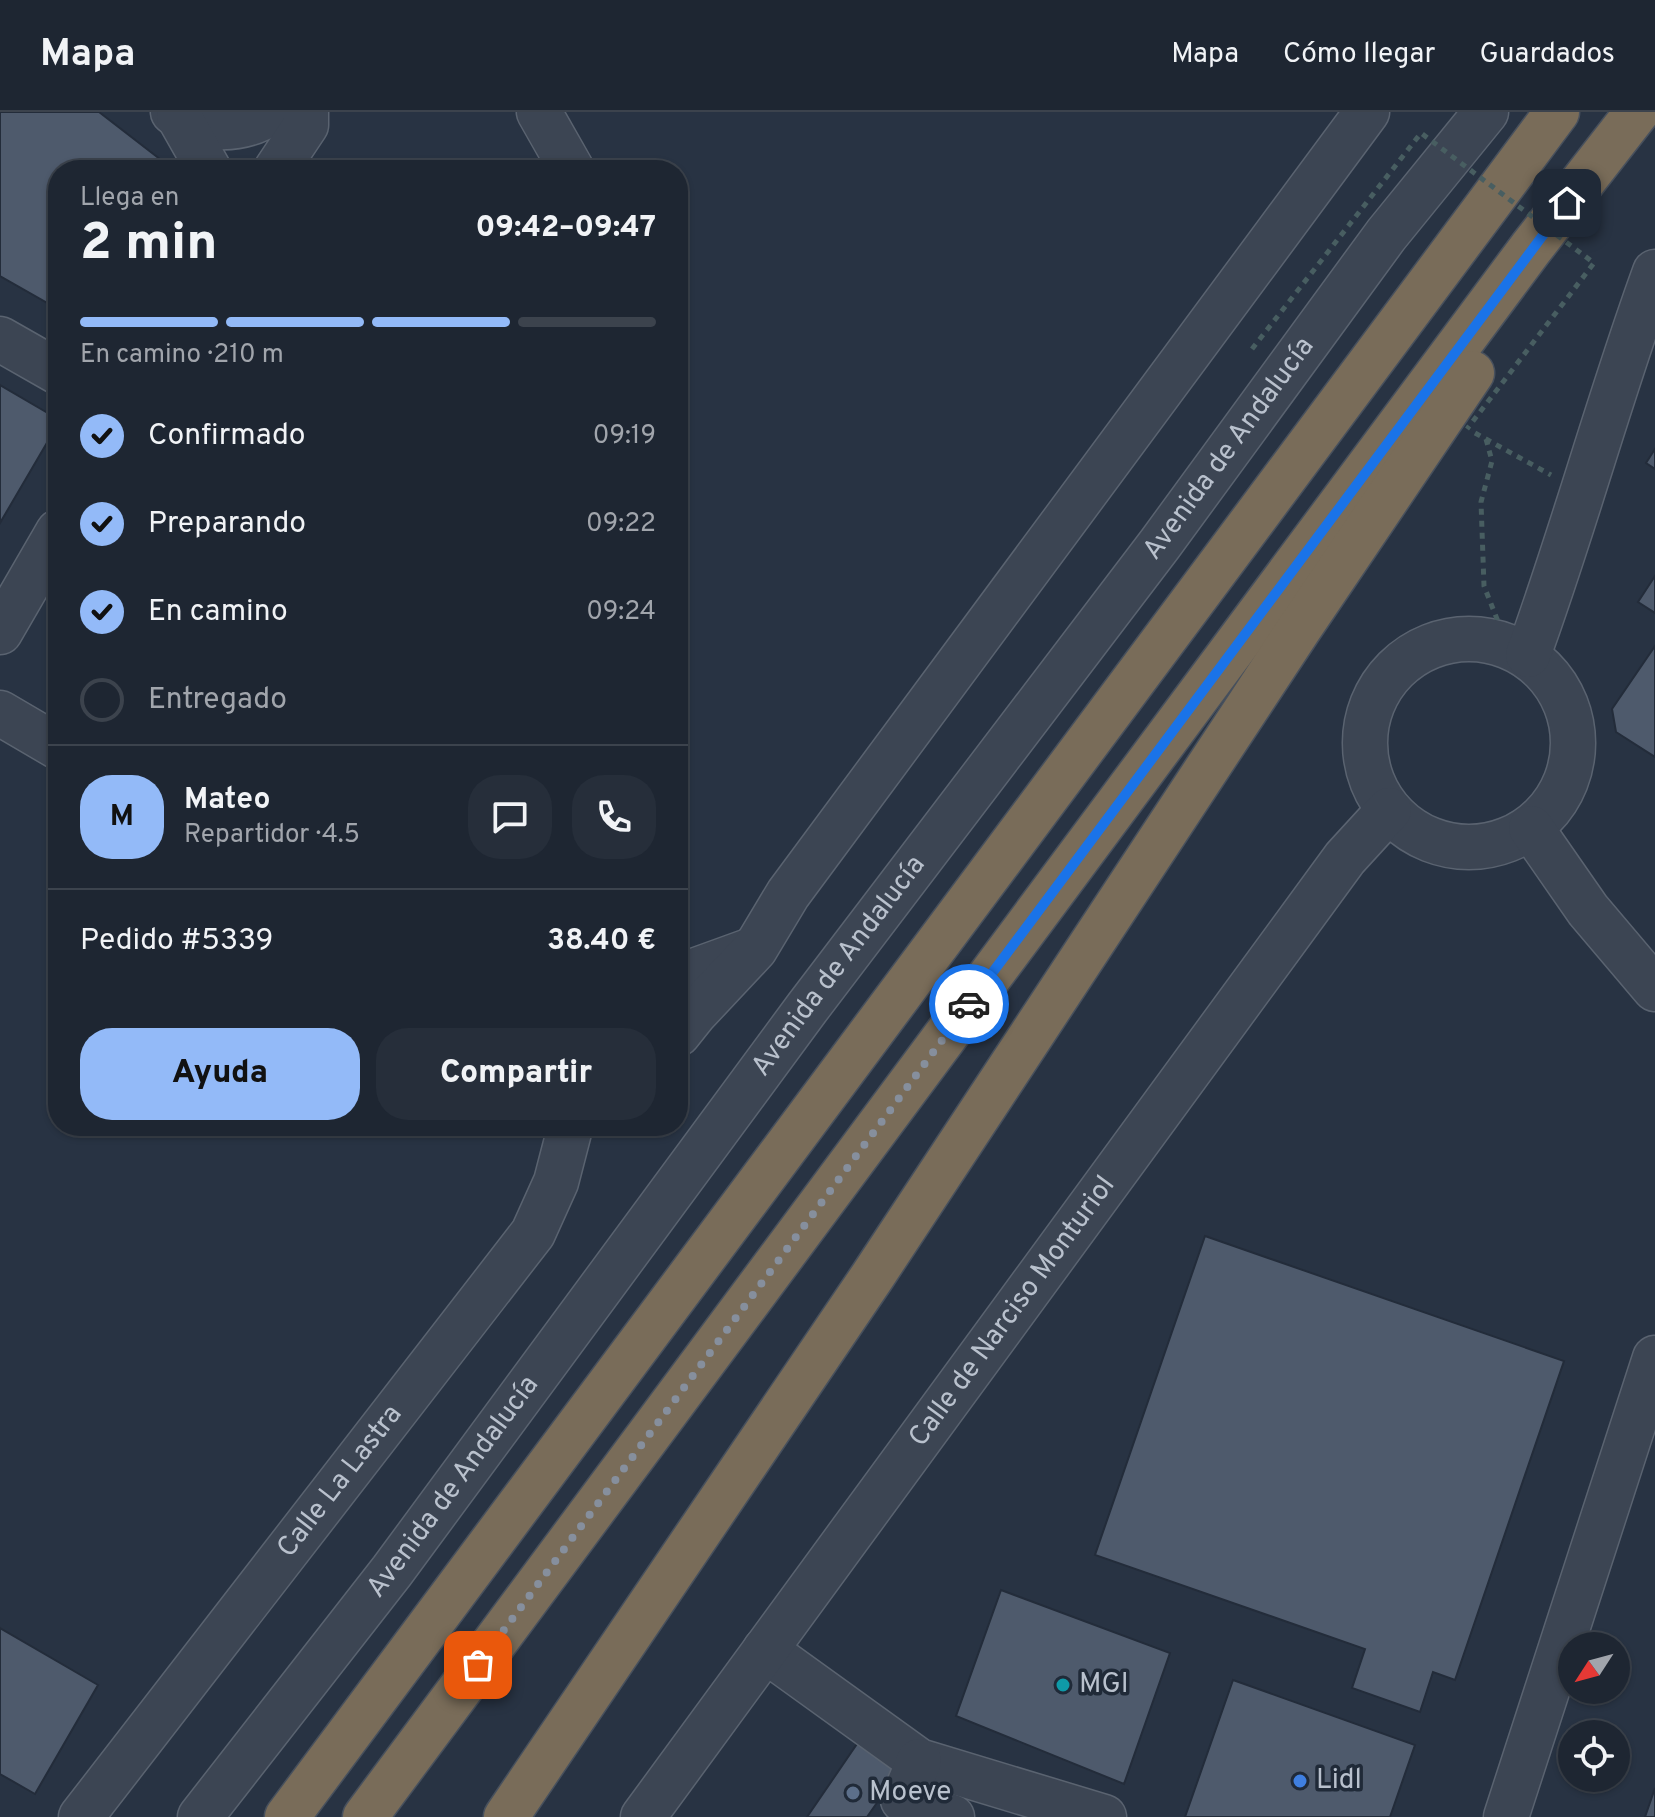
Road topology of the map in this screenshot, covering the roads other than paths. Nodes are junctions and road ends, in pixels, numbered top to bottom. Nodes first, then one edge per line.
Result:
1 (272, 112) edge
2 (306, 112) edge
3 (539, 112) edge
4 (1367, 112) edge
5 (1557, 112) edge
6 (1637, 112) edge
7 (176, 114) edge
8 (1482, 114) edge
9 (203, 160) edge
10 (283, 160) edge
11 (566, 160) edge
12 (1531, 248) junction
13 (1655, 272) edge
14 (0, 339) edge
15 (48, 366) edge
16 (48, 549) edge
17 (0, 632) edge
18 (1518, 651) junction
19 (0, 713) edge
20 (48, 741) edge
21 (1389, 810) junction
22 (1531, 828) junction
23 (755, 949) junction
24 (688, 972) edge
25 (1655, 989) edge
26 (688, 1022) edge
27 (569, 1136) edge
28 (1655, 1358) edge
29 (765, 1650) junction
30 (919, 1761) junction
31 (81, 1817) edge
32 (200, 1817) edge
33 (287, 1817) edge
34 (365, 1817) edge
35 (506, 1817) edge
36 (643, 1817) edge
37 (952, 1817) edge
38 (1104, 1817) edge
39 (1506, 1817) edge

1 - 7 street
2 - 10 street
3 - 11 street
4 - 23 street
5 - 33 highway
6 - 12 highway
7 - 9 street
8 - 32 street, Avenida de Andalucía
12 - 34 highway
12 - 35 highway
13 - 18 street
14 - 15 street
16 - 17 street
18 - 21 street
18 - 22 street
19 - 20 street
21 - 22 street
21 - 29 street, Calle de Narciso Monturiol
22 - 25 street
23 - 24 street
23 - 26 street
27 - 31 street, Calle La Lastra
28 - 39 street
29 - 30 street
29 - 36 street, Calle de Narciso Monturiol
30 - 37 street
30 - 38 street

